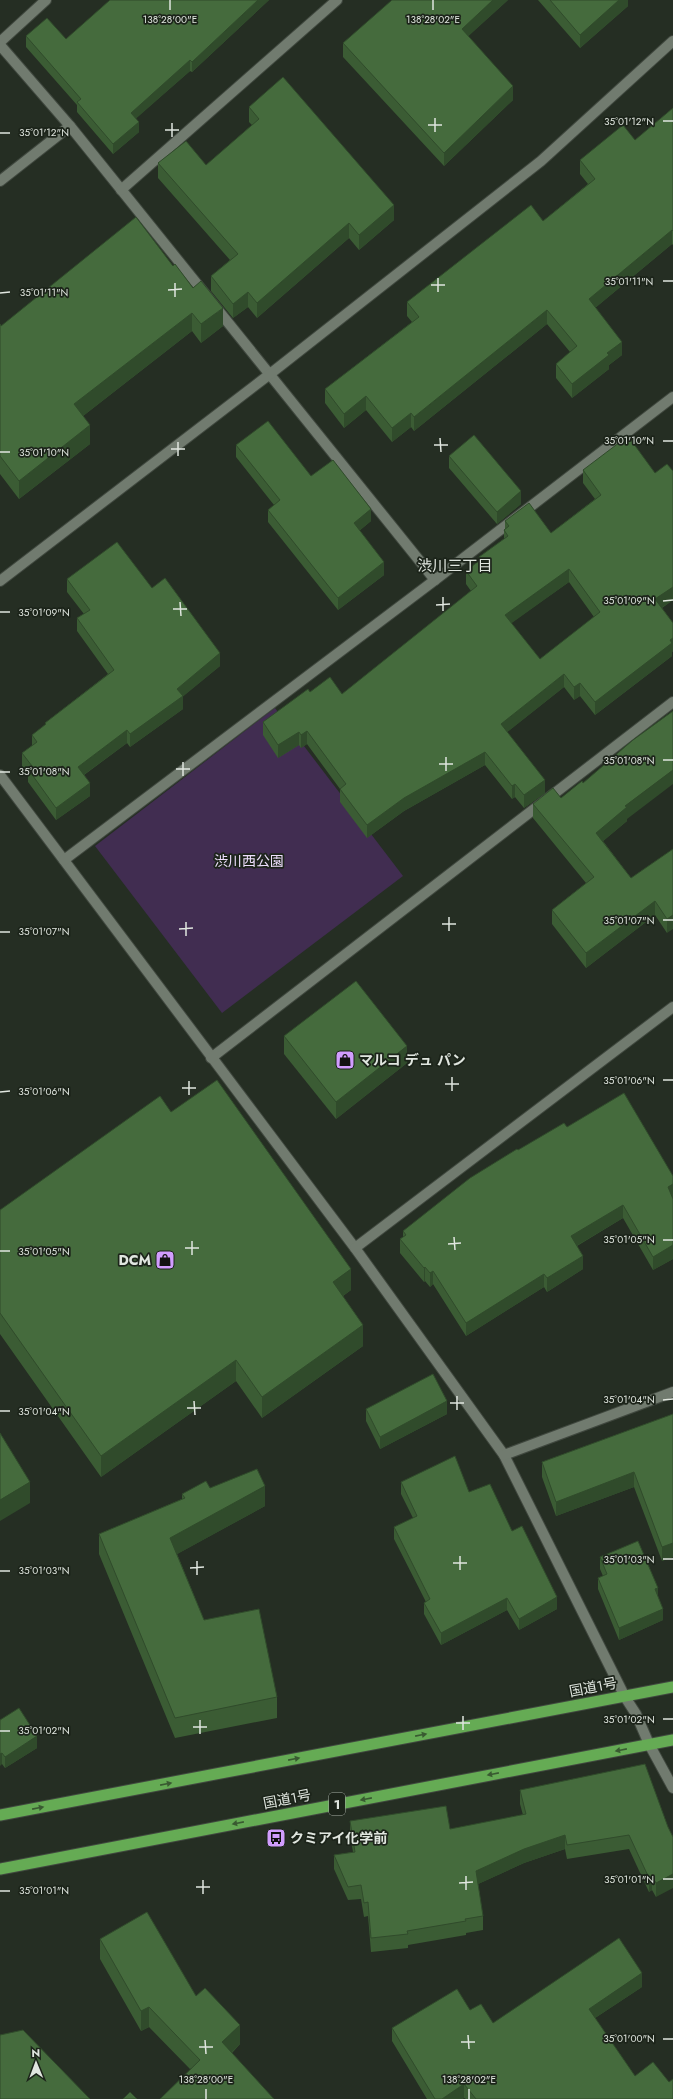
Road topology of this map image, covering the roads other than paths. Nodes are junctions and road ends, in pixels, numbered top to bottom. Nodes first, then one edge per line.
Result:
1 (46, 0) edge
2 (337, 0) edge
3 (673, 41) edge
4 (0, 42) edge
5 (0, 45) edge
6 (70, 126) junction
7 (0, 181) edge
8 (121, 190) junction
9 (270, 374) junction
10 (673, 397) edge
11 (435, 580) junction
12 (0, 581) edge
13 (673, 702) edge
14 (0, 776) edge
15 (64, 860) junction
16 (673, 1008) edge
17 (211, 1058) junction
18 (355, 1248) junction
19 (673, 1392) edge
20 (504, 1455) junction
21 (673, 1687) edge
22 (625, 1696) junction
23 (673, 1740) edge
24 (649, 1744) junction
25 (673, 1788) edge
26 (0, 1815) edge
27 (0, 1869) edge

1 - 4 street
2 - 8 street
3 - 9 street
5 - 6 street
6 - 7 street
6 - 8 street
8 - 9 street
9 - 11 street
9 - 12 street
10 - 11 street
11 - 15 street
13 - 17 street
14 - 15 street
15 - 17 street
16 - 18 street
17 - 18 street
18 - 20 street
19 - 20 street
20 - 22 street
21 - 22 highway, 国道1号
22 - 24 street
26 -> 22 highway, 国道1号
23 - 24 highway, 国道1号 / 1
24 - 25 street
24 -> 27 highway, 国道1号 / 1

